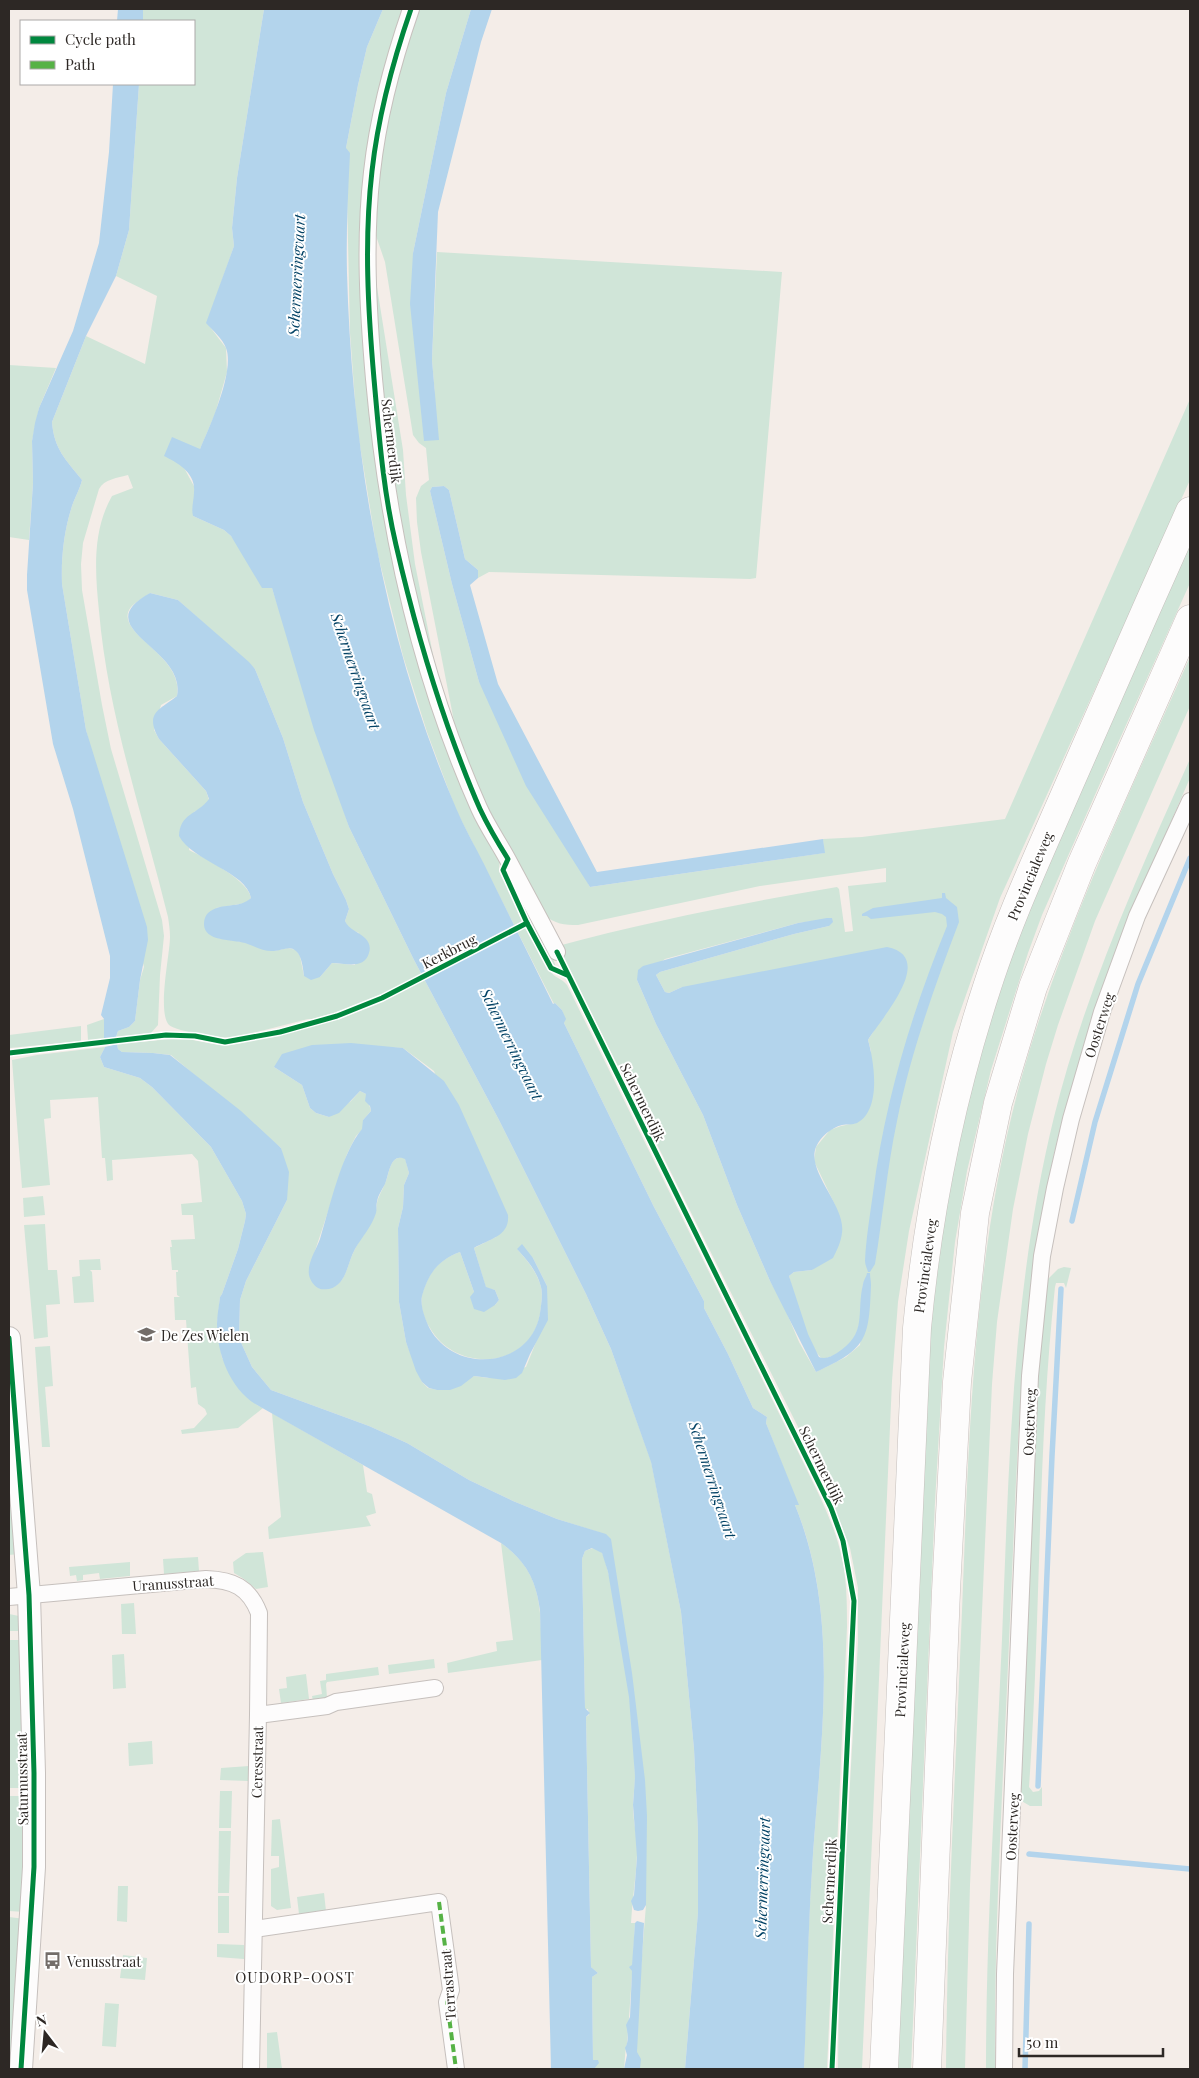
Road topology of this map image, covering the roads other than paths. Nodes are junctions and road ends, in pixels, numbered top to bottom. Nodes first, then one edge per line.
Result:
1 (411, 9) edge
2 (1190, 511) edge
3 (1190, 619) edge
4 (1190, 801) edge
5 (557, 952) dead end
6 (9, 1338) edge
7 (19, 1596) edge
8 (435, 1688) dead end
9 (258, 1715) junction
10 (254, 1929) junction
11 (21, 2069) edge
12 (251, 2069) edge
13 (456, 2069) edge
14 (884, 2069) edge
15 (927, 2069) edge
16 (1004, 2069) edge

1 - 5 street, Schermerdijk
2 - 14 highway, Provincialeweg
3 - 15 highway
4 - 16 street, Oosterweg
6 - 7 street, Saturnusstraat
7 - 9 street, Uranusstraat
7 - 11 street, Saturnusstraat
8 - 9 street, Ceresstraat
9 - 10 street, Ceresstraat
10 - 12 street, Ceresstraat
10 - 13 street, Terrastraat

